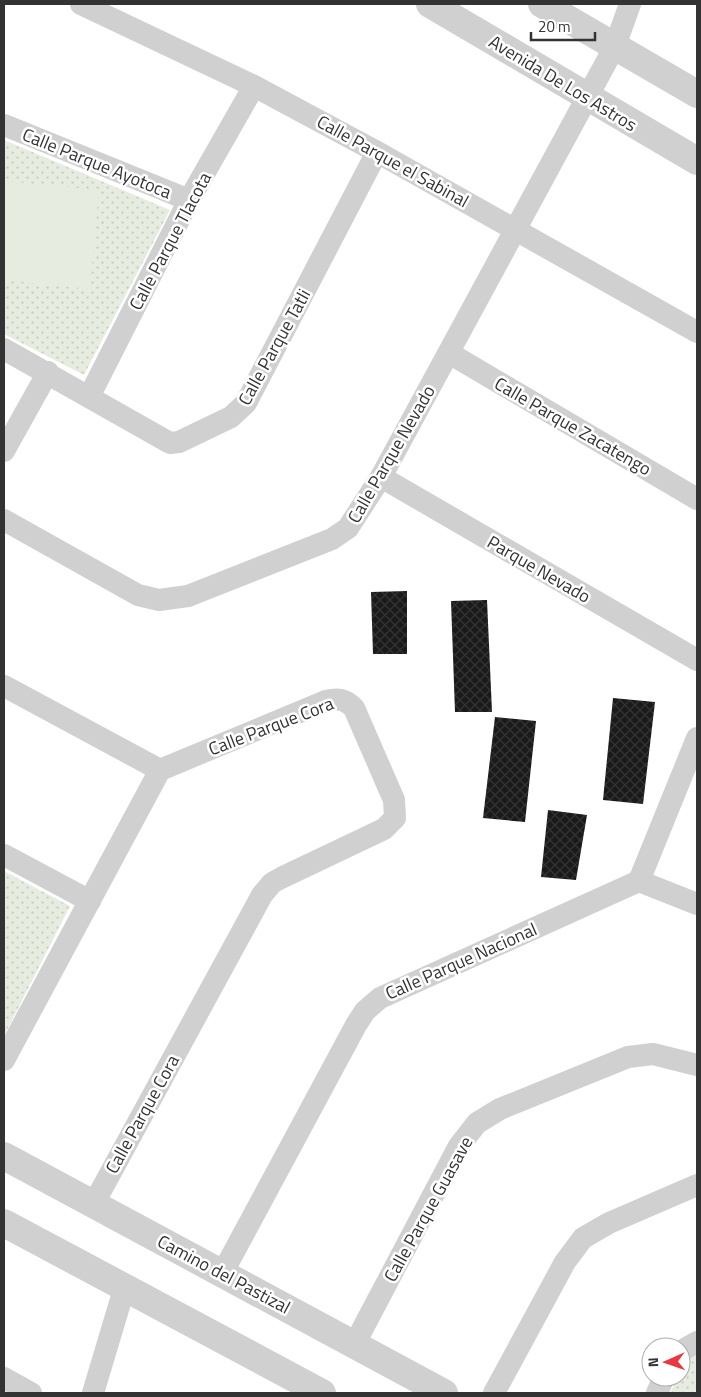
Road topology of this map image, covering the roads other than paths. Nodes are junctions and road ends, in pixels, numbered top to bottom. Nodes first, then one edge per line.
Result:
1 (81, 4) edge
2 (430, 4) edge
3 (542, 4) edge
4 (630, 4) edge
5 (615, 46) junction
6 (254, 86) junction
7 (697, 94) edge
8 (588, 98) junction
9 (4, 125) edge
10 (377, 152) junction
11 (697, 161) edge
12 (189, 200) junction
13 (515, 229) junction
14 (697, 332) edge
15 (4, 349) edge
16 (449, 353) junction
17 (48, 372) junction
18 (89, 397) junction
19 (4, 451) edge
20 (382, 477) junction
21 (697, 499) edge
22 (4, 520) edge
23 (697, 660) edge
24 (4, 686) edge
25 (697, 738) edge
26 (160, 770) junction
27 (4, 856) edge
28 (639, 881) junction
29 (90, 901) junction
30 (697, 904) edge
31 (4, 1060) edge
32 (697, 1065) edge
33 (4, 1156) edge
34 (697, 1185) edge
35 (92, 1204) junction
36 (4, 1223) edge
37 (222, 1272) junction
38 (125, 1286) junction
39 (354, 1345) junction
40 (4, 1378) edge
41 (31, 1393) edge
42 (93, 1393) edge
43 (322, 1393) edge
44 (444, 1393) edge
45 (494, 1393) edge

1 - 6 street, Calle Parque el Sabinal
2 - 8 street, Avenida De Los Astros
3 - 5 street
4 - 5 street, Calle Parque Nevado
5 - 7 street
5 - 8 street, Calle Parque Nevado
6 - 10 street, Calle Parque el Sabinal
6 - 12 street, Calle Parque Tlacota
8 - 11 street, Avenida De Los Astros
8 - 13 street, Calle Parque Nevado
9 - 12 street, Calle Parque Ayotoca
10 - 13 street, Calle Parque el Sabinal
10 - 18 street, Calle Parque Tatli
12 - 18 street, Calle Parque Tlacota
13 - 14 street, Calle Parque el Sabinal
13 - 16 street, Calle Parque Nevado
15 - 17 street, Calle Parque Tatli
16 - 20 street, Calle Parque Nevado
16 - 21 street, Calle Parque Zacatengo
17 - 18 street, Calle Parque Tatli
17 - 19 street
20 - 22 street, Calle Parque Nevado
20 - 23 street, Parque Nevado
24 - 26 street
25 - 28 street
26 - 29 street
26 - 35 street, Calle Parque Cora
27 - 29 street
28 - 30 street
28 - 37 street, Calle Parque Nacional
29 - 31 street
32 - 39 street, Calle Parque Guasave
33 - 35 street, Camino del Pastizal
34 - 45 street
35 - 37 street, Camino del Pastizal
36 - 38 street
37 - 39 street, Camino del Pastizal
38 - 42 street
38 - 43 street
39 - 44 street, Camino del Pastizal
40 - 41 street

